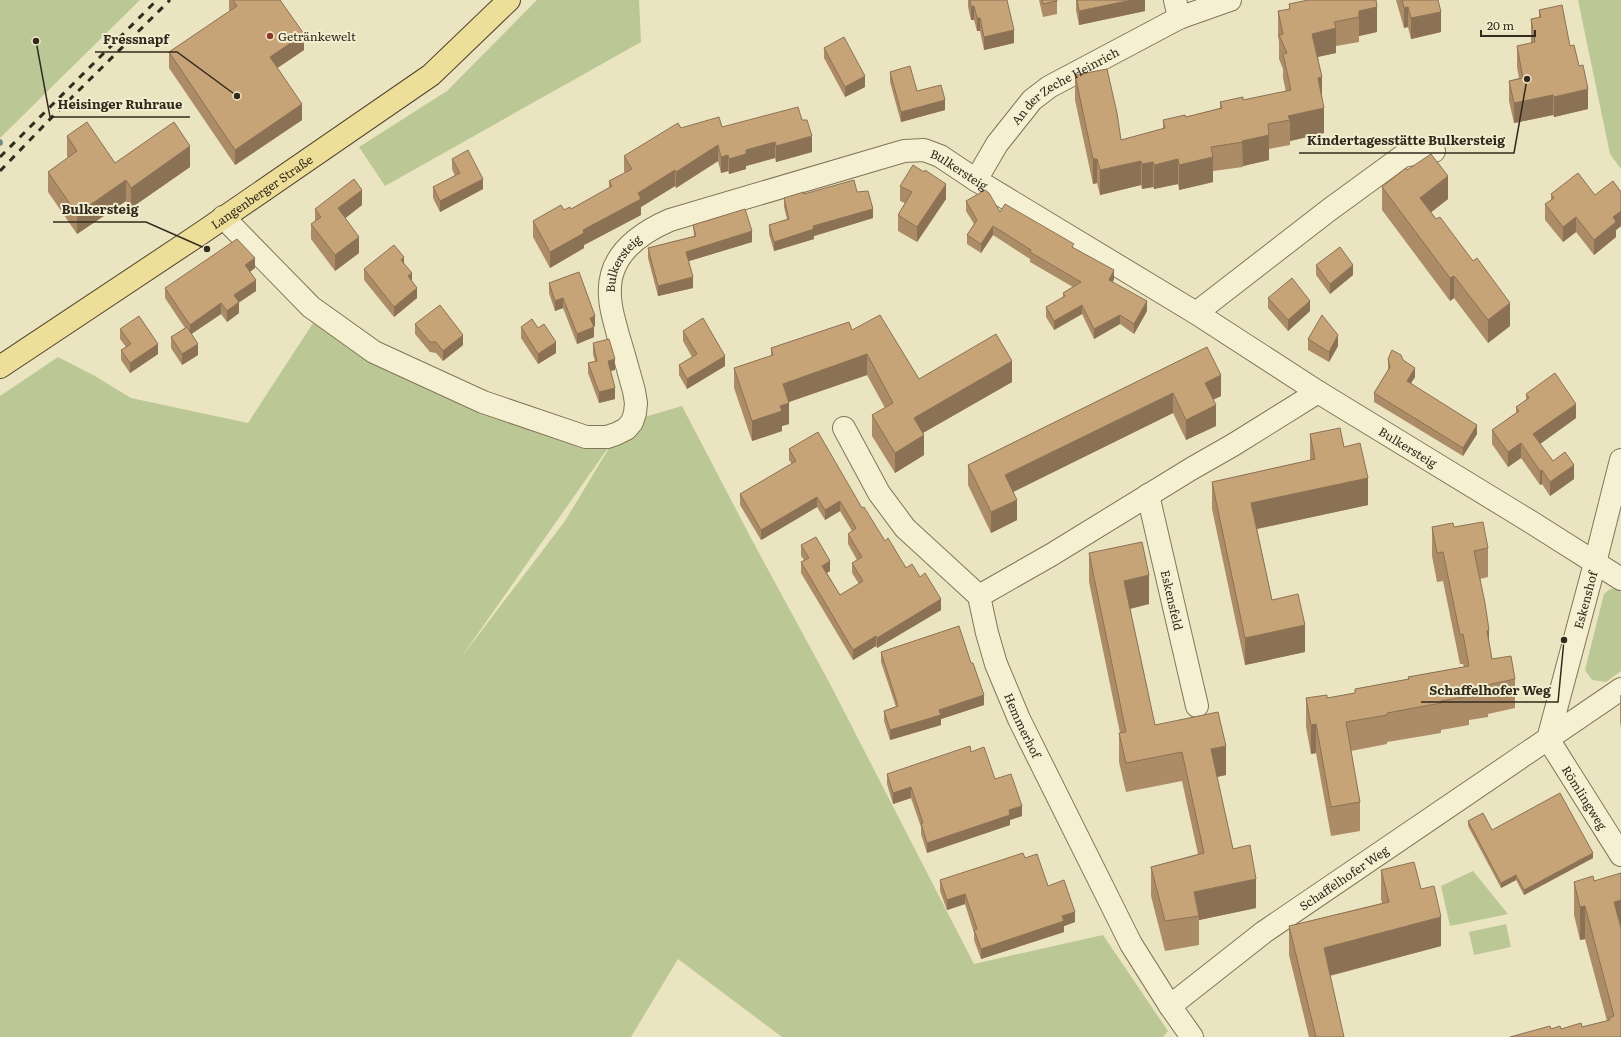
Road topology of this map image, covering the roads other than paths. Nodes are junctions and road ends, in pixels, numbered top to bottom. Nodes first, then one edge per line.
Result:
1 (509, 0) edge
2 (1230, 0) edge
3 (1177, 9) edge
4 (1434, 151) dead end
5 (976, 180) junction
6 (223, 217) junction
7 (1196, 313) junction
8 (0, 367) edge
9 (1318, 392) junction
10 (844, 428) dead end
11 (1621, 460) edge
12 (1148, 495) junction
13 (1595, 563) junction
14 (1621, 579) edge
15 (979, 596) junction
16 (1621, 689) edge
17 (1197, 706) dead end
18 (1548, 739) junction
19 (1621, 855) edge
20 (1170, 1006) junction
21 (1192, 1037) edge

1 - 6 main road, Langenberger Straße
2 - 3 street, An der Zeche Heinrich
3 - 5 street, An der Zeche Heinrich
4 - 7 street
5 - 6 street, Bulkersteig
5 - 7 street, Bulkersteig
6 - 8 main road, Langenberger Straße
7 - 9 street, Bulkersteig
9 - 12 street
9 - 13 street, Bulkersteig
10 - 15 street
11 - 13 street, Eskenshof
12 - 15 street
12 - 17 street, Eskensfeld
13 - 14 street, Bulkersteig
13 - 18 street, Eskenshof
15 - 20 street, Hemmerhof
16 - 18 street, Schaffelhofer Weg
18 - 19 street, Römlingweg
18 - 20 street, Schaffelhofer Weg
20 - 21 street, Hemmerhof

